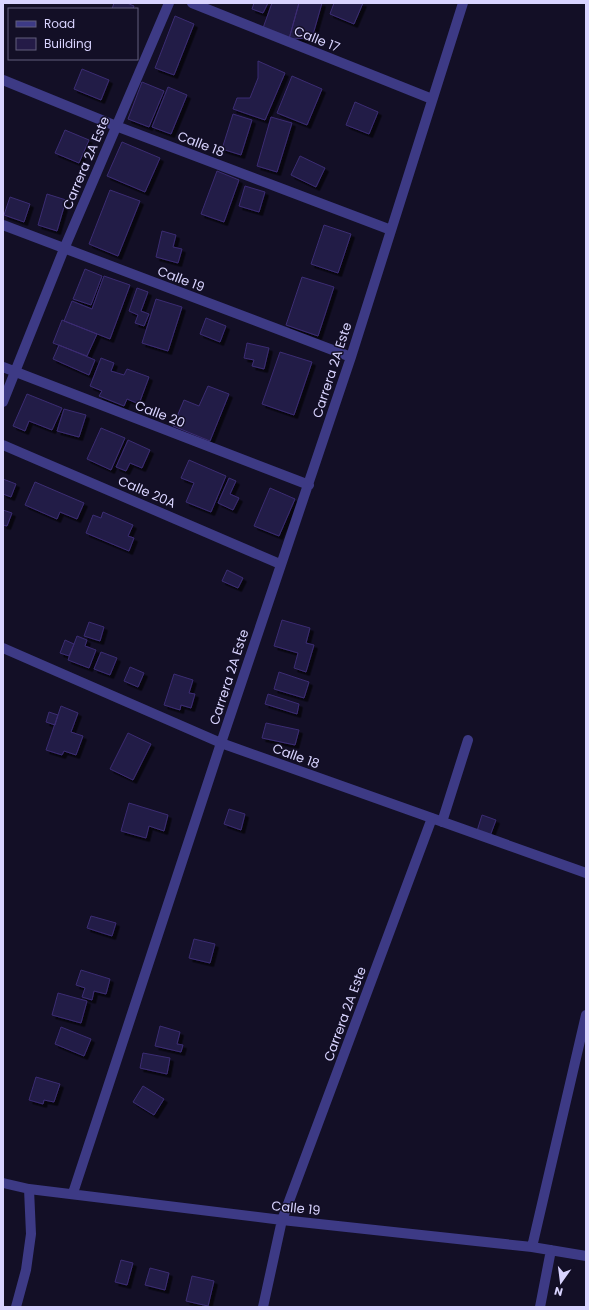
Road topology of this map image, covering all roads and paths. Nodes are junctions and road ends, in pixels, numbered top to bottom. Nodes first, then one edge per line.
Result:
1 (168, 3) edge
2 (192, 3) edge
3 (463, 3) edge
4 (3, 80) edge
5 (432, 99) junction
6 (116, 126) junction
7 (3, 225) edge
8 (391, 230) junction
9 (64, 249) junction
10 (351, 358) junction
11 (3, 366) edge
12 (16, 372) junction
13 (3, 402) edge
14 (3, 445) edge
15 (308, 484) junction
16 (280, 564) junction
17 (3, 648) edge
18 (468, 740) dead end
19 (221, 743) junction
20 (432, 818) junction
21 (442, 822) junction
22 (586, 873) edge
23 (586, 1015) edge
24 (3, 1183) edge
25 (29, 1189) junction
26 (74, 1193) junction
27 (282, 1220) junction
28 (532, 1247) junction
29 (551, 1250) junction
30 (586, 1256) edge
31 (16, 1307) edge
32 (263, 1307) edge
33 (540, 1307) edge

1 - 6 street, Carrera 2A Este
2 - 5 street, Calle 17
3 - 5 street, Carrera 2A Este
4 - 6 street, Calle 18
5 - 8 street, Carrera 2A Este
6 - 8 street, Calle 18
6 - 9 street, Carrera 2A Este
7 - 9 street, Calle 19
8 - 10 street, Carrera 2A Este
9 - 10 street, Calle 19
9 - 12 street, Carrera 2A Este
10 - 15 street, Carrera 2A Este
11 - 12 street, Calle 20
12 - 13 street, Carrera 2A Este
12 - 15 street, Calle 20
14 - 16 street, Calle 20A
15 - 16 street, Carrera 2A Este
16 - 19 street, Carrera 2A Este
17 - 19 street, Calle 18
18 - 21 street
19 - 20 street, Calle 18
19 - 26 street, Carrera 2A Este
20 - 21 street, Calle 18
20 - 27 street, Carrera 2A Este
21 - 22 street, Calle 18
23 - 28 street
24 - 25 street, Calle 19
25 - 26 street, Calle 19
25 - 31 street
26 - 27 street, Calle 19
27 - 28 street, Calle 19
27 - 32 street, Carrera 2A Este
28 - 29 street, Calle 19
29 - 30 street, Calle 19
29 - 33 street

